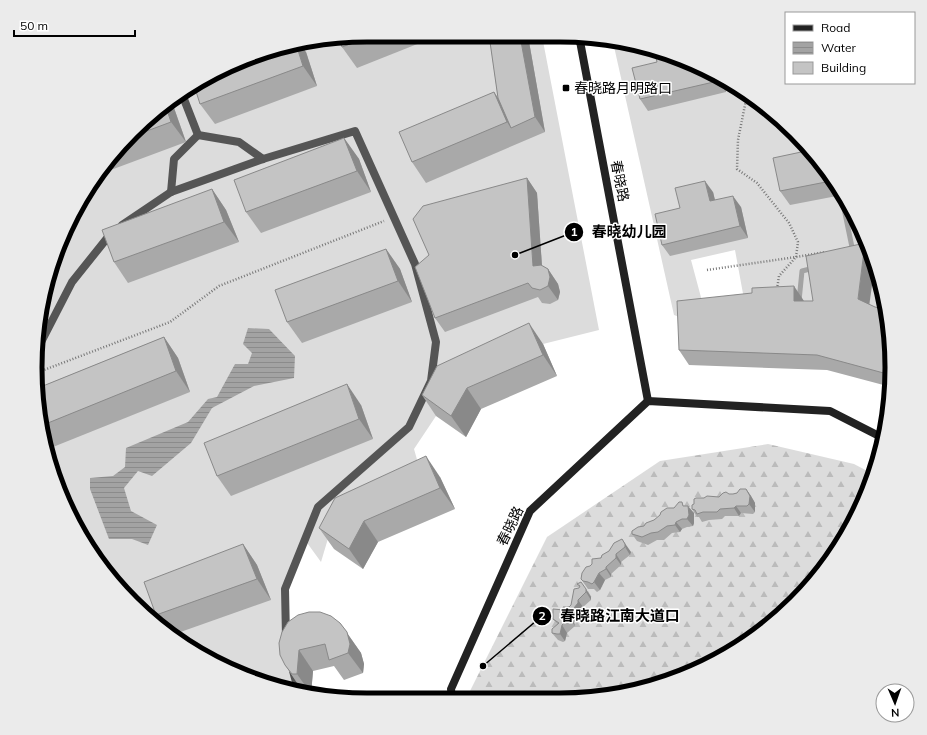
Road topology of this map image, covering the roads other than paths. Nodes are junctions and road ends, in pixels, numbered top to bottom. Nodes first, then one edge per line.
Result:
1 (580, 43) edge
2 (184, 99) edge
3 (198, 135) junction
4 (263, 159) junction
5 (171, 192) junction
6 (44, 337) edge
7 (648, 401) junction
8 (878, 435) edge
9 (286, 648) edge
10 (290, 663) edge
11 (297, 685) edge
12 (451, 693) edge

1 - 7 street, 春晓路
2 - 3 street
3 - 4 street
3 - 5 street
4 - 5 street
4 - 9 street
5 - 6 street
7 - 8 street
7 - 12 street, 春晓路
10 - 11 street

